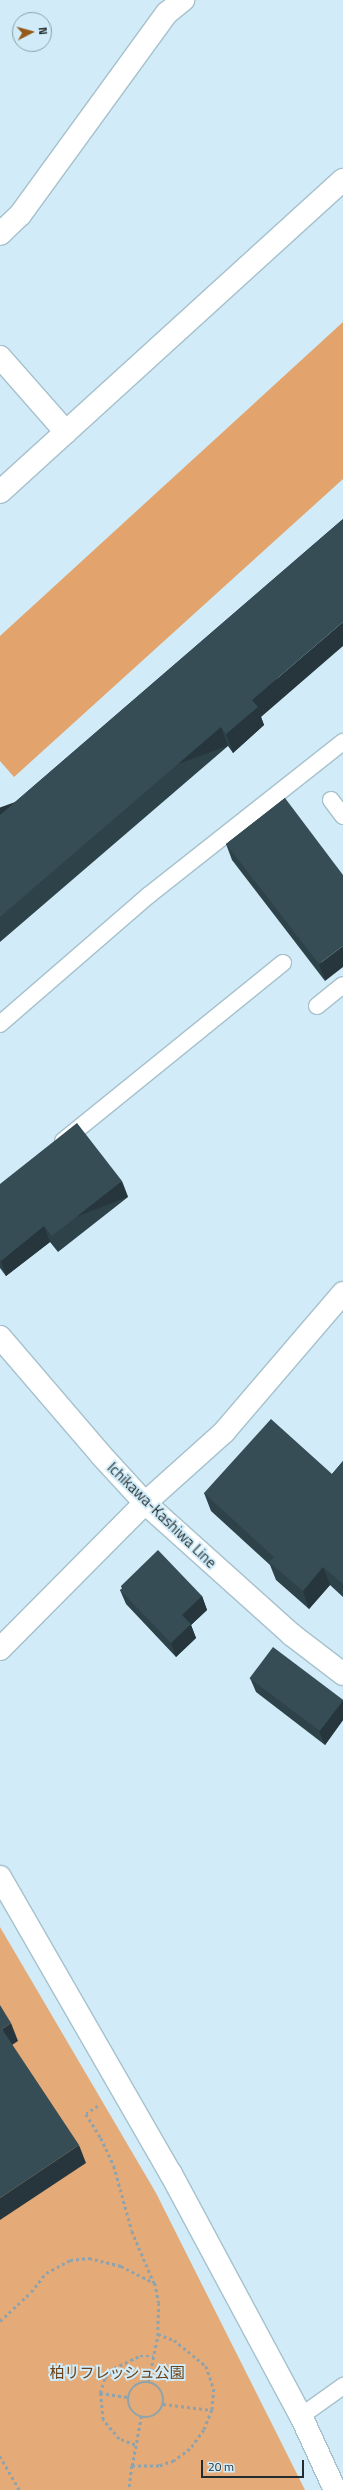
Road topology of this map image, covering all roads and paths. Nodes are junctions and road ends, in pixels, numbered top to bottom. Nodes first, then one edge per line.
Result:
1 (183, 0) edge
2 (343, 180) edge
3 (0, 234) edge
4 (0, 357) edge
5 (66, 432) junction
6 (0, 492) edge
7 (343, 742) edge
8 (331, 800) dead end
9 (343, 816) edge
10 (283, 963) dead end
11 (343, 985) edge
12 (317, 1006) dead end
13 (0, 1024) edge
14 (49, 1153) edge
15 (343, 1292) edge
16 (0, 1337) edge
17 (145, 1503) junction
18 (0, 1650) edge
19 (343, 1674) edge
20 (0, 1877) edge
21 (102, 2104) dead end
22 (154, 2283) junction
23 (0, 2321) edge
24 (158, 2334) junction
25 (153, 2356) junction
26 (148, 2383) junction
27 (343, 2386) edge
28 (100, 2393) junction
29 (128, 2397) junction
30 (163, 2404) junction
31 (212, 2410) junction
32 (301, 2416) junction
33 (141, 2417) junction
34 (136, 2445) junction
35 (0, 2456) edge
36 (132, 2466) junction
37 (20, 2490) edge
38 (129, 2490) edge
39 (335, 2490) edge

1 - 3 street
2 - 5 street
4 - 5 street
5 - 6 street
7 - 13 lane
8 - 9 lane
10 - 14 lane
11 - 12 lane
15 - 17 street
16 - 17 street, Ichikawa-Kashiwa Line
17 - 18 street
17 - 19 street, Ichikawa-Kashiwa Line
20 - 32 street
21 - 22 path
22 - 23 path
22 - 24 path
24 - 25 path
24 - 31 path
25 - 26 path
25 - 28 path
26 - 29 path
26 - 30 path
27 - 32 lane
28 - 29 path
28 - 34 path
29 - 33 path
30 - 31 path
30 - 33 path
31 - 36 path
32 - 39 street
33 - 34 path
34 - 36 path
35 - 37 path
36 - 38 path

